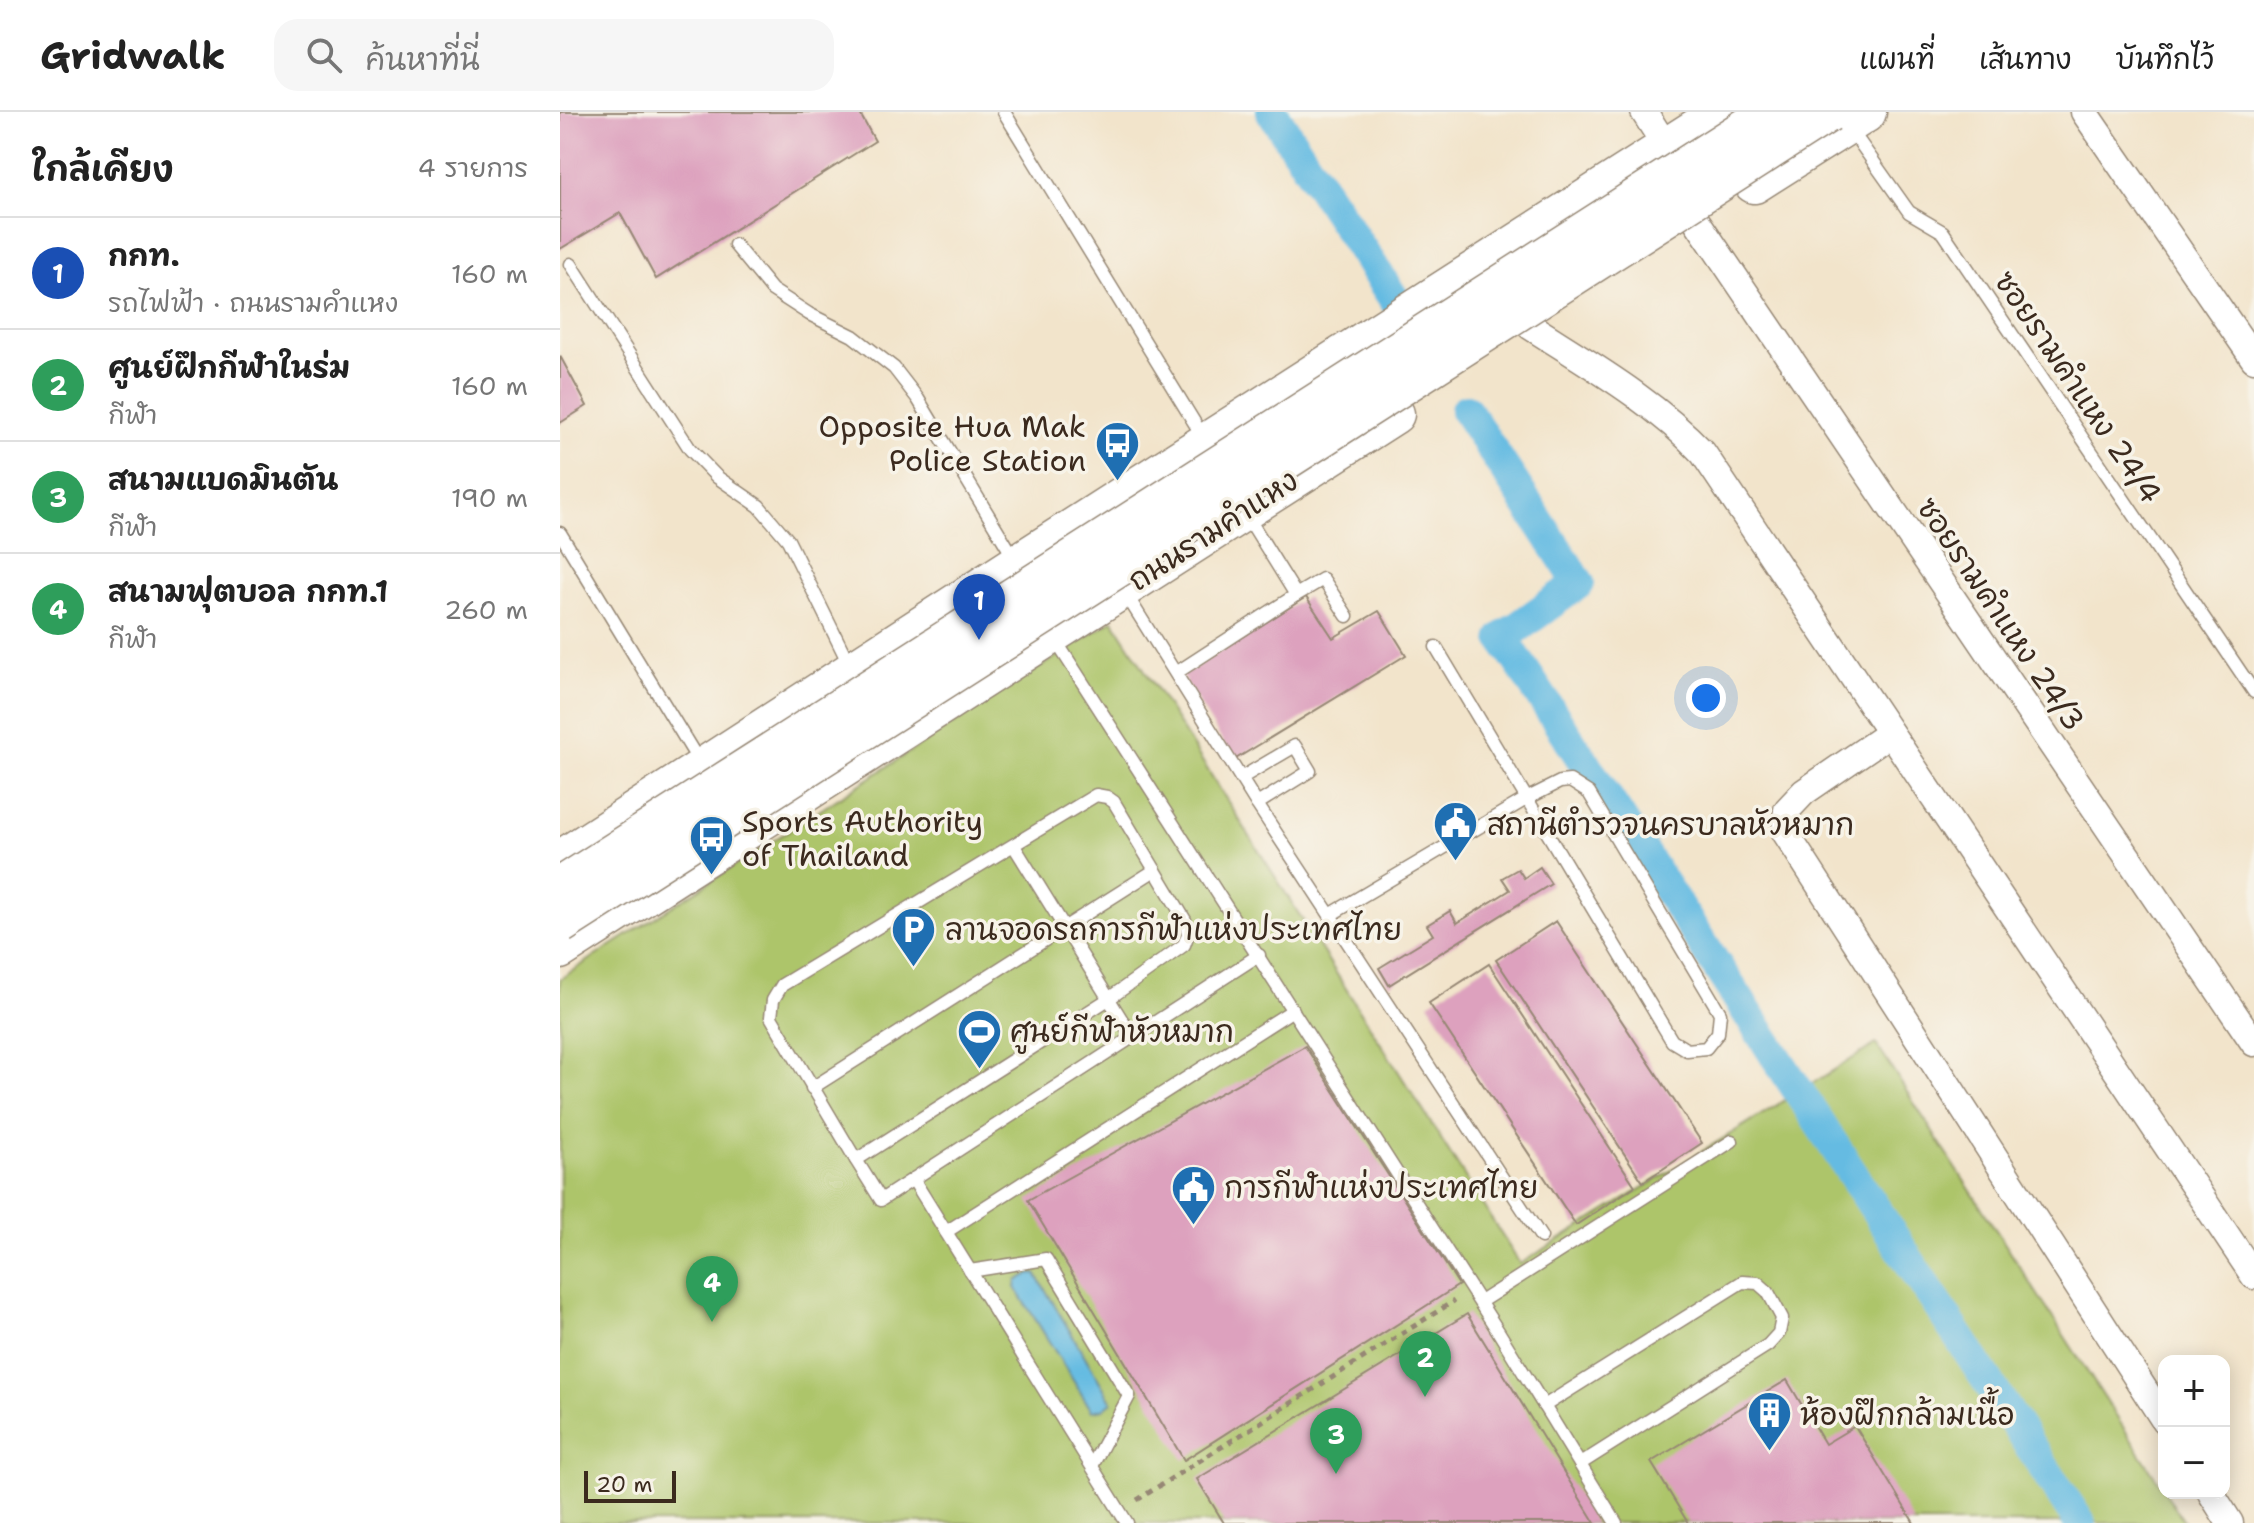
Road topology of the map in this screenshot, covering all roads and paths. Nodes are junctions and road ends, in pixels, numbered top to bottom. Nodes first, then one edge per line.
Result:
1 (1004, 112) edge
2 (1644, 112) edge
3 (1723, 112) edge
4 (1772, 112) edge
5 (2084, 112) edge
6 (1847, 116) edge
7 (1667, 148) junction
8 (1696, 220) junction
9 (735, 245) dead end
10 (571, 264) dead end
11 (1530, 326) junction
12 (2254, 359) edge
13 (1206, 443) junction
14 (1244, 511) junction
15 (1080, 524) junction
16 (560, 533) edge
17 (1014, 566) junction
18 (1122, 588) junction
19 (1296, 595) junction
20 (1347, 616) dead end
21 (1051, 634) junction
22 (1436, 647) dead end
23 (852, 671) junction
24 (1176, 673) junction
25 (2254, 692) edge
26 (1890, 733) junction
27 (703, 769) junction
28 (1241, 778) junction
29 (1526, 799) junction
30 (1257, 804) junction
31 (1014, 846) junction
32 (560, 861) edge
33 (1155, 870) junction
34 (560, 888) edge
35 (1330, 915) junction
36 (560, 924) edge
37 (1065, 930) junction
38 (560, 949) edge
39 (1259, 955) junction
40 (1107, 1000) junction
41 (1293, 1010) junction
42 (1133, 1038) junction
43 (2254, 1043) edge
44 (812, 1088) junction
45 (1732, 1141) dead end
46 (856, 1160) junction
47 (913, 1179) junction
48 (946, 1232) junction
49 (1541, 1237) dead end
50 (970, 1271) junction
51 (2254, 1276) edge
52 (1471, 1290) junction
53 (1480, 1302) junction
54 (1544, 1406) junction
55 (2158, 1411) edge
56 (1580, 1464) junction
57 (1092, 1466) junction
58 (2215, 1499) edge
59 (1119, 1511) junction
60 (1127, 1523) edge
61 (1616, 1523) edge
62 (2230, 1523) edge

1 - 13 lane
2 - 7 street
3 - 7 main road
4 - 34 main road, ถนนรามคำแหง, bridge
5 - 12 street
6 - 8 main road, ถนนรามคำแหง
6 - 25 lane, ซอยรามคำแหง 24/4
6 - 36 main road, ถนนรามคำแหง, bridge
7 - 13 main road
8 - 11 main road, ถนนรามคำแหง
8 - 43 street, ซอยรามคำแหง 24/3
9 - 17 lane
10 - 23 lane
11 - 14 main road, ถนนรามคำแหง
11 - 26 street
13 - 15 main road
14 - 18 main road, ถนนรามคำแหง
14 - 19 lane
15 - 17 main road
15 - 18 main road
16 - 27 lane
17 - 21 main road
17 - 23 main road
18 - 21 main road, ถนนรามคำแหง
18 - 24 lane
19 - 20 lane
19 - 24 lane
21 - 38 main road, ถนนรามคำแหง
21 - 39 lane
22 - 29 lane
23 - 27 main road
24 - 28 lane
26 - 51 street
26 - 55 street
27 - 32 main road
28 - 30 lane
28 - 30 lane
29 - 29 lane
29 - 35 lane
30 - 35 lane
31 - 33 lane
31 - 37 lane
31 - 44 lane
33 - 37 lane
33 - 40 lane
35 - 49 lane
37 - 40 lane
37 - 44 lane
39 - 41 lane
39 - 42 lane
40 - 42 lane
40 - 46 lane
41 - 48 lane
41 - 52 lane
42 - 47 lane
44 - 46 lane
45 - 53 lane
46 - 47 lane
47 - 48 lane
48 - 50 lane
50 - 57 lane
50 - 57 lane
52 - 53 lane
52 - 59 path
53 - 54 lane
54 - 56 lane
54 - 56 lane
56 - 61 lane
57 - 59 lane
58 - 62 street
59 - 60 lane

